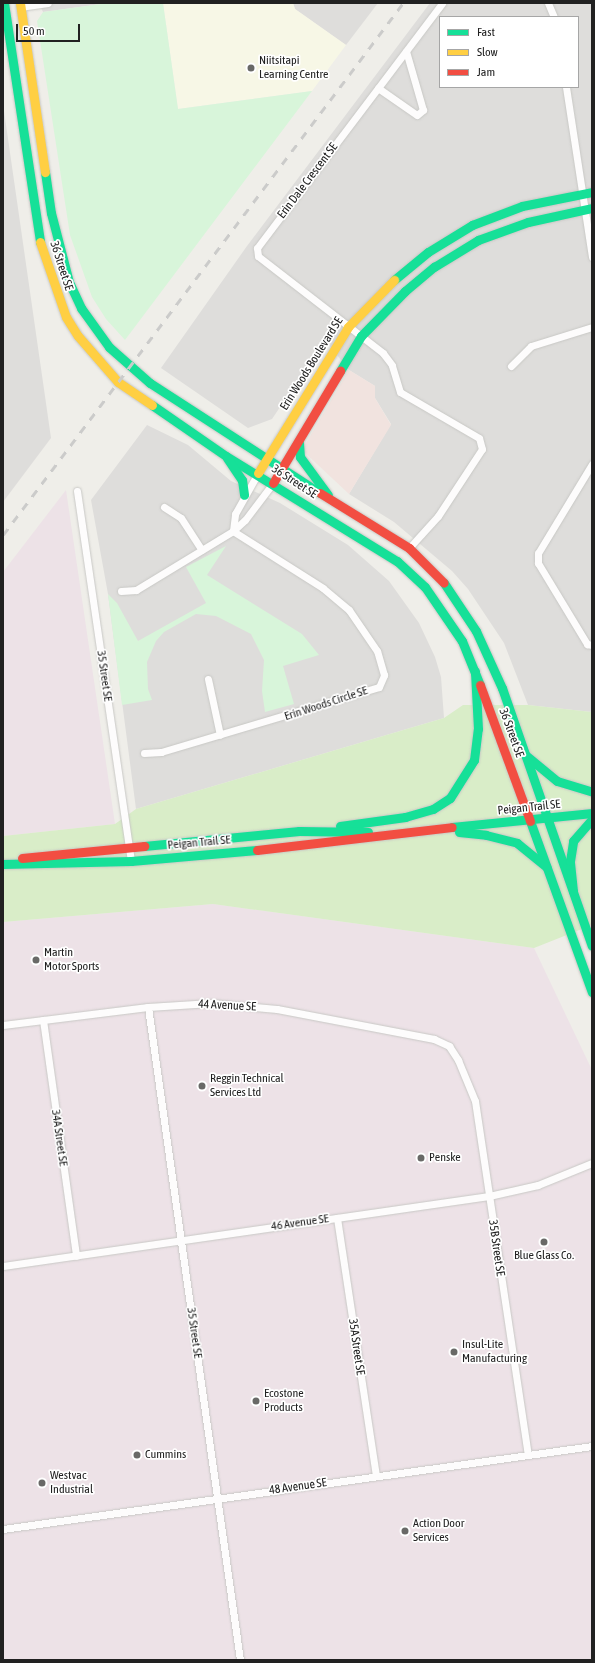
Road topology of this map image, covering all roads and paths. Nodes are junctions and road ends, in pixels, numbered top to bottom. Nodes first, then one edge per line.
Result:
1 (48, 3) edge
2 (442, 3) edge
3 (548, 3) edge
4 (20, 5) edge
5 (4, 7) edge
6 (554, 16) edge
7 (406, 51) junction
8 (378, 88) junction
9 (566, 88) edge
10 (588, 193) edge
11 (589, 209) edge
12 (592, 257) edge
13 (348, 327) junction
14 (592, 327) edge
15 (361, 336) junction
16 (511, 366) dead end
17 (299, 443) junction
18 (226, 456) junction
19 (266, 460) junction
20 (592, 464) edge
21 (282, 470) junction
22 (258, 473) junction
23 (273, 484) junction
24 (77, 491) dead end
25 (244, 495) junction
26 (330, 499) junction
27 (164, 507) dead end
28 (233, 531) junction
29 (408, 548) junction
30 (202, 550) junction
31 (121, 591) dead end
32 (592, 645) edge
33 (475, 671) junction
34 (208, 679) dead end
35 (220, 735) junction
36 (144, 753) dead end
37 (523, 753) junction
38 (592, 792) edge
39 (592, 813) edge
40 (548, 818) junction
41 (592, 819) edge
42 (531, 820) junction
43 (436, 829) junction
44 (299, 831) junction
45 (396, 833) junction
46 (129, 846) junction
47 (3, 860) edge
48 (131, 861) junction
49 (3, 864) edge
50 (547, 867) junction
51 (573, 891) junction
52 (592, 946) edge
53 (592, 992) edge
54 (148, 1007) junction
55 (43, 1020) junction
56 (3, 1025) edge
57 (449, 1046) joint
58 (592, 1163) edge
59 (489, 1196) junction
60 (337, 1218) junction
61 (181, 1240) junction
62 (76, 1256) junction
63 (3, 1266) edge
64 (592, 1446) edge
65 (528, 1455) junction
66 (376, 1476) junction
67 (216, 1499) junction
68 (3, 1529) edge
69 (240, 1660) edge

1 - 4 street
2 - 7 street, Erin Dale Crescent SE
3 - 6 street
4 - 5 main road
4 - 19 main road, 36 Street SE
5 - 18 main road, 36 Street SE
7 - 8 street, Erin Dale Crescent SE
7 - 8 street
8 - 13 street, Erin Dale Crescent SE
9 - 10 street
10 - 11 street
10 - 13 main road, Erin Woods Boulevard SE
11 - 12 street
11 - 15 main road
13 - 15 street, Erin Dale Crescent SE
13 - 19 main road, Erin Woods Boulevard SE
14 - 16 street
15 - 17 main road
15 - 29 street, Erin Dale Crescent SE
17 - 21 main road
17 - 26 main road
18 - 22 main road, 36 Street SE
18 - 25 main road
19 - 21 main road, 36 Street SE
19 - 22 main road, Erin Woods Boulevard SE
20 - 32 street
21 - 23 main road
21 - 26 main road, 36 Street SE
22 - 23 main road, 36 Street SE
22 - 25 street
23 - 28 street
23 - 33 main road, 36 Street SE
24 - 46 street, 35 Street SE
25 - 28 street
26 - 29 main road, 36 Street SE
27 - 30 street
28 - 30 street
28 - 35 street, Erin Woods Circle SE
29 - 37 main road, 36 Street SE
30 - 31 street
33 - 42 main road, 36 Street SE
33 - 44 main road
34 - 35 street
35 - 36 street, Erin Woods Circle SE
37 - 38 main road
37 - 40 main road, 36 Street SE
39 - 40 main road, Peigan Trail SE
40 - 42 main road, Peigan Trail SE
40 - 51 main road, 36 Street SE
41 - 51 main road
42 - 43 main road, Peigan Trail SE
42 - 50 main road, 36 Street SE
43 - 45 main road, Peigan Trail SE
43 - 50 main road
44 - 45 main road, Peigan Trail SE
44 - 46 main road, Peigan Trail SE
45 - 48 main road, Peigan Trail SE
46 - 47 main road, Peigan Trail SE
46 - 48 street, 35 Street SE
48 - 49 main road, Peigan Trail SE
50 - 53 main road, 36 Street SE
51 - 52 main road, 36 Street SE
54 - 55 street, 44 Avenue SE
54 - 57 street, 44 Avenue SE
54 - 61 street, 35 Street SE
55 - 56 street, 44 Avenue SE
55 - 62 street, 34A Street SE
57 - 59 street, 35B Street SE
58 - 59 street, 46 Avenue SE
59 - 60 street, 46 Avenue SE
59 - 65 street, 35B Street SE
60 - 61 street, 46 Avenue SE
60 - 66 street, 35A Street SE
61 - 62 street, 46 Avenue SE
61 - 67 street, 35 Street SE
62 - 63 street, 46 Avenue SE
64 - 65 street, 48 Avenue SE
65 - 66 street, 48 Avenue SE
66 - 67 street, 48 Avenue SE
67 - 68 street, 48 Avenue SE
67 - 69 street, 35 Street SE

